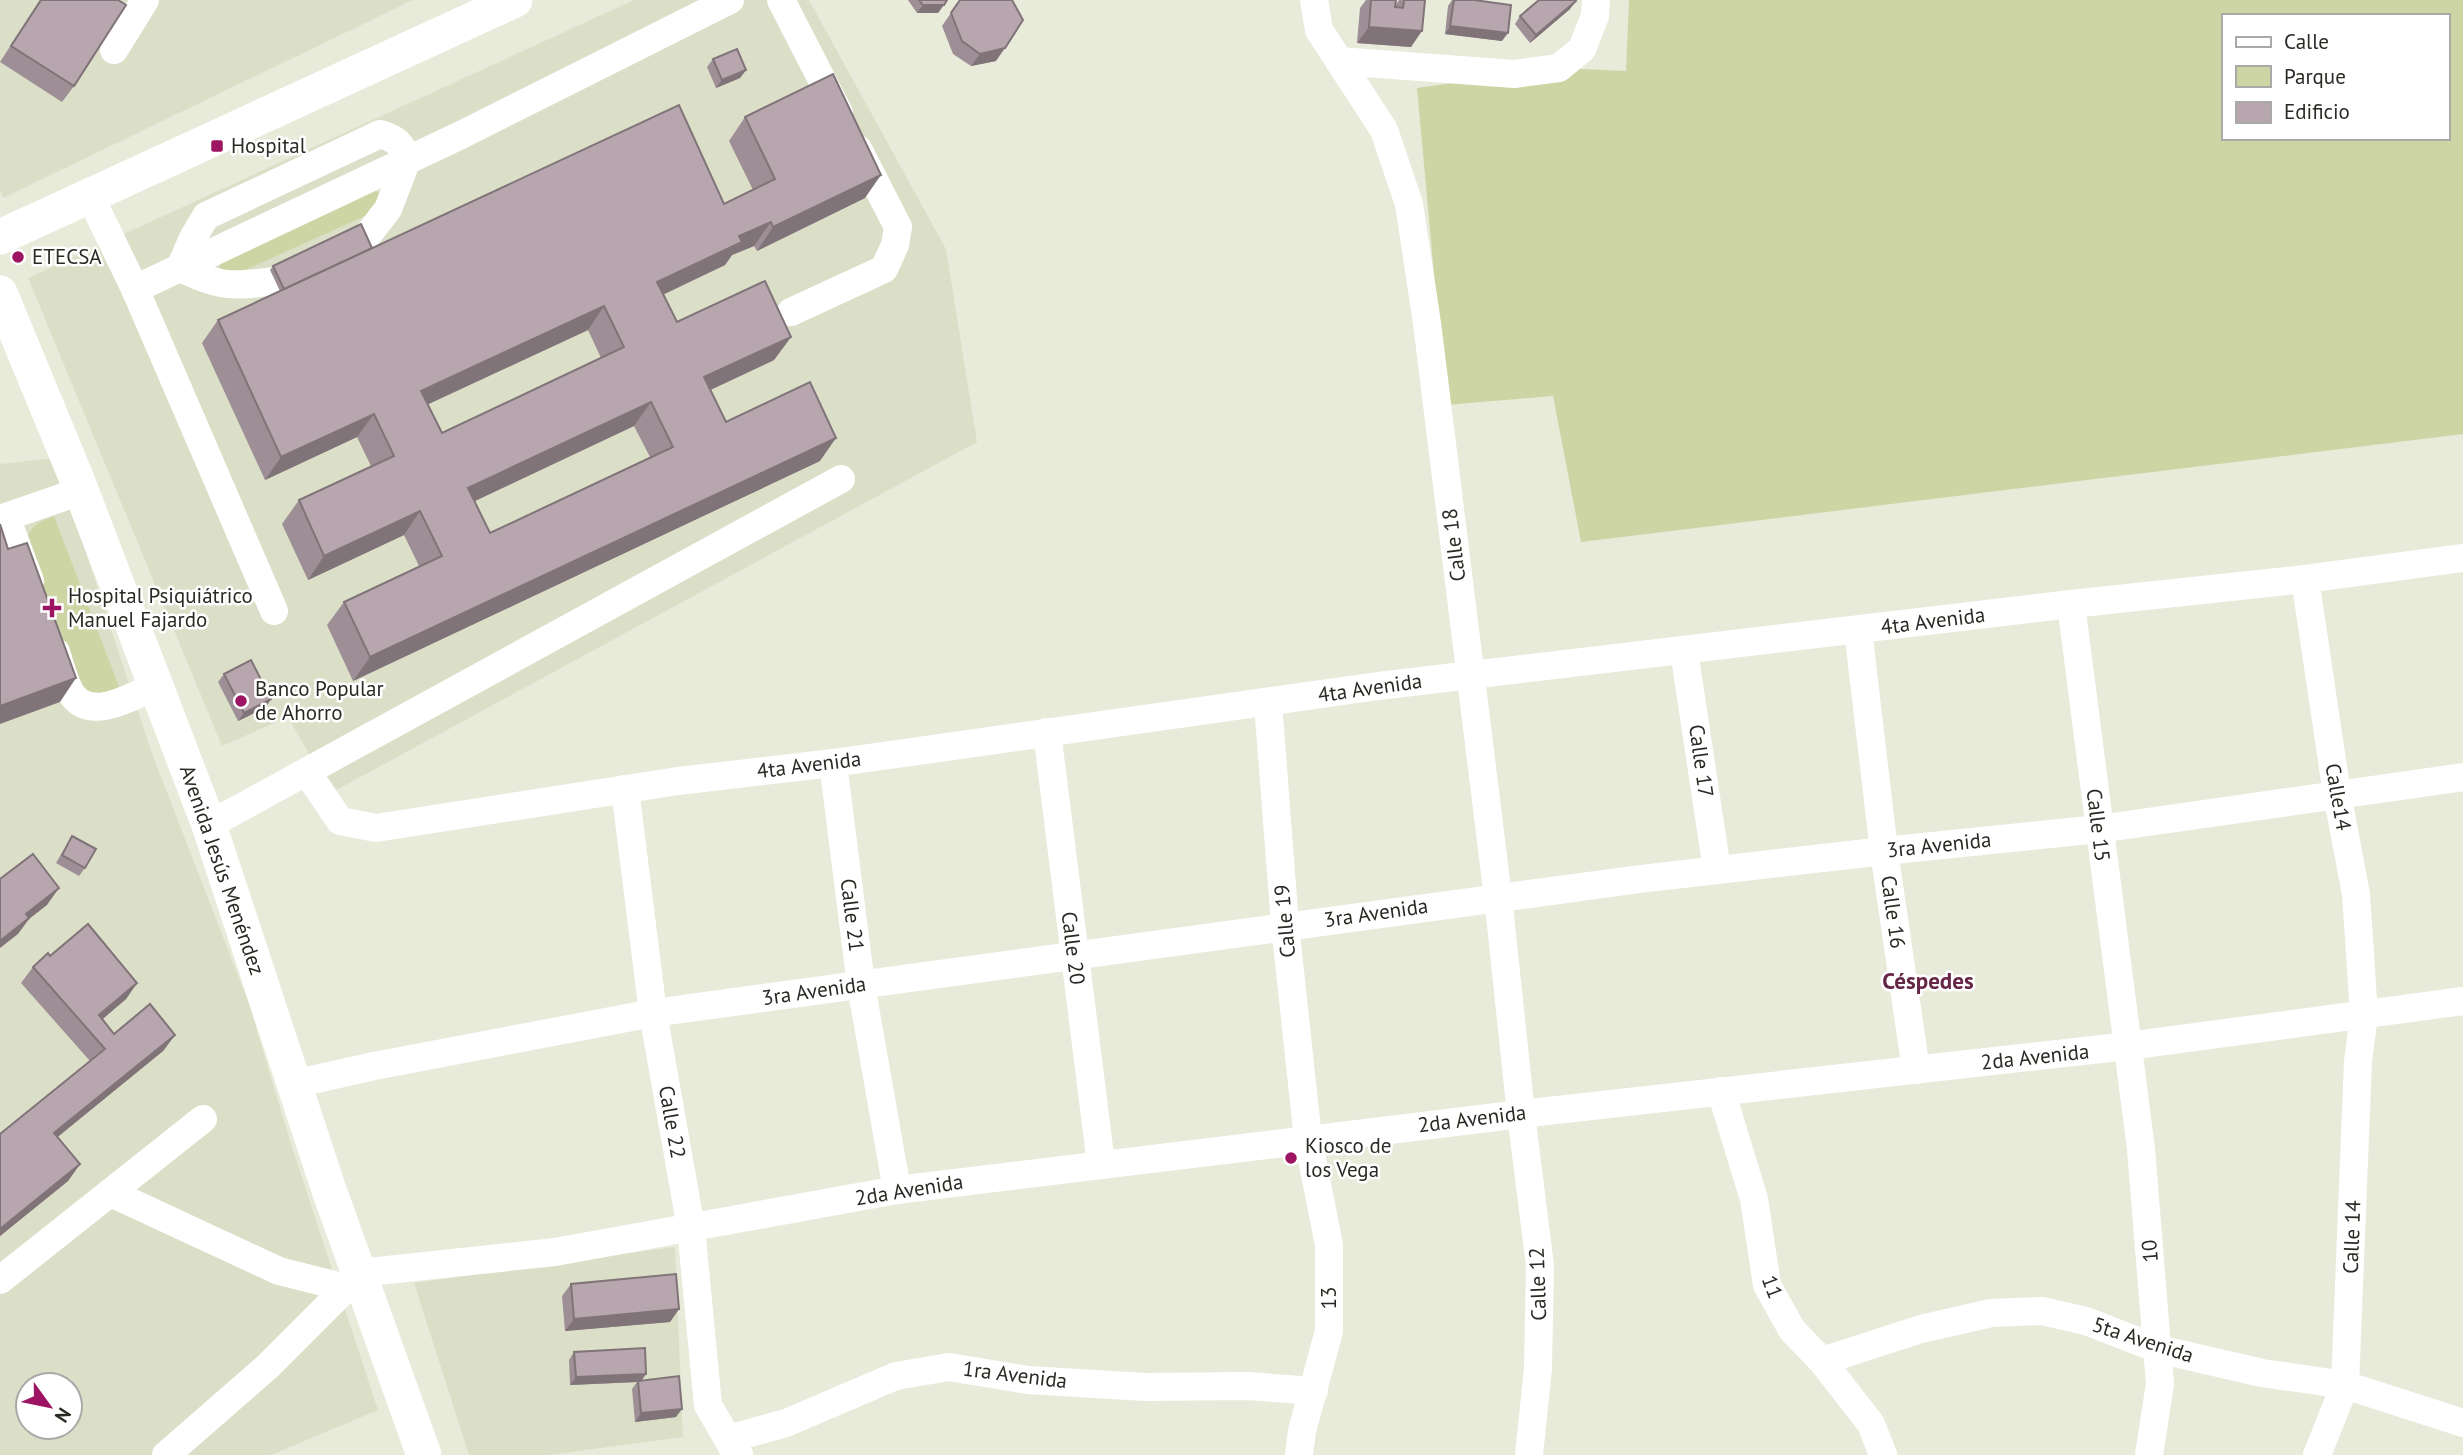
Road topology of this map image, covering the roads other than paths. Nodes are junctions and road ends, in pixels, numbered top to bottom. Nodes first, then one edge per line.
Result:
1 (145, 0) edge
2 (515, 0) edge
3 (730, 0) edge
4 (781, 0) edge
5 (1314, 0) edge
6 (1596, 0) edge
7 (114, 50) edge
8 (1339, 61) junction
9 (407, 160) junction
10 (90, 196) junction
11 (0, 237) edge
12 (364, 240) edge
13 (180, 268) junction
14 (275, 281) edge
15 (135, 289) junction
16 (0, 293) edge
17 (791, 312) dead end
18 (841, 480) dead end
19 (81, 491) junction
20 (3, 518) edge
21 (2463, 558) edge
22 (2305, 579) junction
23 (2071, 604) junction
24 (274, 611) dead end
25 (1858, 630) junction
26 (1684, 651) junction
27 (1470, 676) junction
28 (156, 686) junction
29 (1268, 703) junction
30 (1047, 732) junction
31 (833, 763) junction
32 (307, 772) junction
33 (2463, 777) edge
34 (625, 789) junction
35 (2337, 794) junction
36 (209, 825) junction
37 (2099, 829) junction
38 (1884, 851) junction
39 (1717, 870) junction
40 (1498, 897) junction
41 (1285, 925) junction
42 (1074, 955) junction
43 (861, 985) junction
44 (2463, 1001) edge
45 (653, 1013) junction
46 (2364, 1015) junction
47 (2128, 1046) junction
48 (1916, 1070) junction
49 (294, 1084) junction
50 (1721, 1091) junction
51 (1521, 1114) junction
52 (203, 1119) dead end
53 (1308, 1139) junction
54 (1101, 1164) junction
55 (897, 1191) junction
56 (111, 1193) junction
57 (691, 1228) junction
58 (0, 1280) edge
59 (357, 1285) junction
60 (2158, 1349) junction
61 (1822, 1361) junction
62 (2345, 1385) junction
63 (1314, 1391) junction
64 (2463, 1423) edge
65 (731, 1450) edge
66 (166, 1455) edge
67 (424, 1455) edge
68 (1298, 1455) edge
69 (1529, 1455) edge
70 (1884, 1455) edge
71 (2149, 1455) edge
72 (2317, 1455) edge

1 - 7 street
2 - 10 main road
3 - 9 street
4 - 17 street
5 - 8 street, Calle 18
6 - 8 street
8 - 27 street, Calle 18
9 - 12 street
9 - 13 street
10 - 11 main road
10 - 15 street
13 - 14 street
13 - 15 street
15 - 24 street
16 - 19 main road, Avenida Jesús Menéndez
18 - 32 street
19 - 20 street
19 - 28 main road, Avenida Jesús Menéndez
20 - 28 street
21 - 22 street, 4ta Avenida
22 - 23 street, 4ta Avenida
22 - 35 street, Calle14
23 - 25 street, 4ta Avenida
23 - 37 street, Calle 15
25 - 26 street, 4ta Avenida
25 - 38 street, Calle 16
26 - 27 street, 4ta Avenida
26 - 39 street, Calle 17
27 - 29 street, 4ta Avenida
27 - 40 street, Calle 18
28 - 36 main road, Avenida Jesús Menéndez
29 - 30 street, 4ta Avenida
29 - 41 street, Calle 19
30 - 31 street, 4ta Avenida
30 - 42 street, Calle 20
31 - 34 street, 4ta Avenida
31 - 43 street, Calle 21
32 - 34 street, 4ta Avenida
32 - 36 street
33 - 35 street, 3ra Avenida
34 - 45 street, Calle 22
35 - 37 street, 3ra Avenida
35 - 46 street, Calle14
36 - 49 main road, Avenida Jesús Menéndez
37 - 38 street, 3ra Avenida
37 - 47 street, Calle 15
38 - 39 street, 3ra Avenida
38 - 48 street, Calle 16
39 - 40 street, 3ra Avenida
40 - 41 street, 3ra Avenida
40 - 51 street, Calle 18
41 - 42 street, 3ra Avenida
41 - 53 street, Calle 19
42 - 43 street, 3ra Avenida
42 - 54 street, Calle 20
43 - 45 street, 3ra Avenida
43 - 55 street, Calle 21
44 - 46 street, 2da Avenida
45 - 49 street, 3ra Avenida
45 - 57 street, Calle 22
46 - 47 street, 2da Avenida
46 - 62 street, Calle 14
47 - 48 street, 2da Avenida
47 - 60 street, 10
48 - 50 street, 2da Avenida
49 - 59 main road, Avenida Jesús Menéndez
50 - 51 street, 2da Avenida
50 - 61 street, 11
51 - 53 street, 2da Avenida
51 - 69 street, Calle 12
52 - 56 street
53 - 54 street, 2da Avenida
53 - 63 street, 13
54 - 55 street, 2da Avenida
55 - 57 street, 2da Avenida
56 - 58 street
56 - 59 street
57 - 59 street, 2da Avenida
57 - 65 street, Calle 22
59 - 66 street
59 - 67 main road, Avenida Jesús Menéndez
60 - 61 street, 5ta Avenida
60 - 62 street, 5ta Avenida
60 - 71 street, 10
61 - 70 street, 11
62 - 64 street, 5ta Avenida
62 - 72 street, Calle 14
63 - 65 street, 1ra Avenida
63 - 68 street, 13

